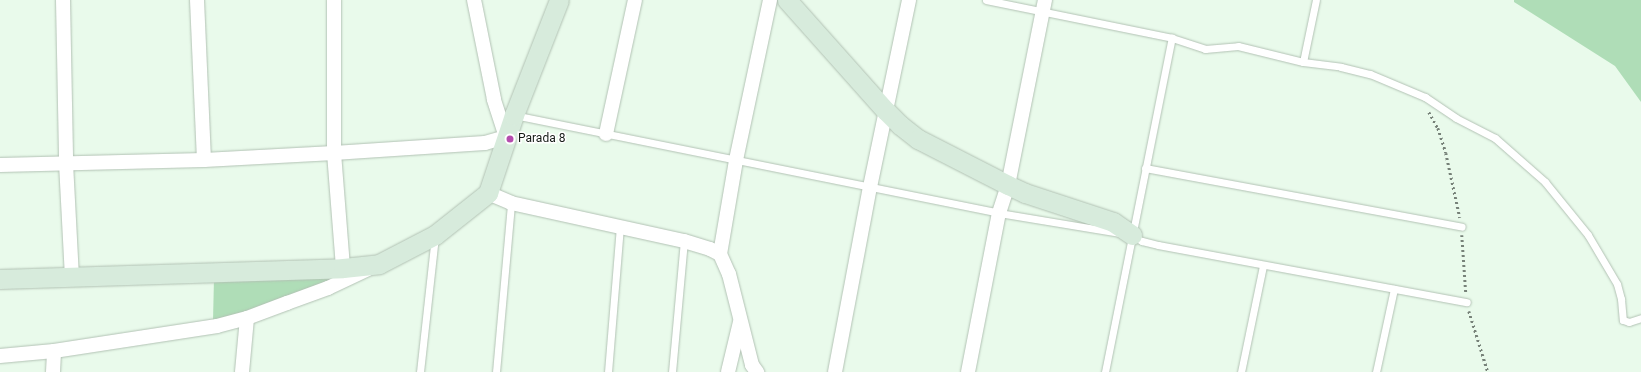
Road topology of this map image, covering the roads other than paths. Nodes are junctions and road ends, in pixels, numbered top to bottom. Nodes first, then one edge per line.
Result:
1 (62, 0) edge
2 (197, 0) edge
3 (334, 0) edge
4 (474, 0) edge
5 (559, 0) edge
6 (635, 0) edge
7 (770, 0) edge
8 (787, 0) edge
9 (909, 0) edge
10 (986, 0) edge
11 (1316, 0) edge
12 (1044, 6) edge
13 (1172, 38) junction
14 (1303, 62) junction
15 (886, 111) junction
16 (514, 115) junction
17 (606, 134) junction
18 (506, 137) junction
19 (334, 153) junction
20 (204, 160) junction
21 (736, 160) junction
22 (66, 163) junction
23 (0, 165) edge
24 (1145, 168) junction
25 (1008, 185) junction
26 (870, 187) junction
27 (488, 193) junction
28 (511, 203) junction
29 (999, 213) junction
30 (620, 226) junction
31 (1462, 227) dead end
32 (435, 235) junction
33 (1132, 235) junction
34 (684, 241) junction
35 (720, 254) junction
36 (379, 264) junction
37 (1262, 266) junction
38 (343, 268) junction
39 (72, 277) junction
40 (0, 279) edge
41 (1394, 289) junction
42 (1467, 302) dead end
43 (247, 318) junction
44 (1641, 318) edge
45 (740, 320) junction
46 (54, 351) junction
47 (0, 356) edge
48 (53, 372) edge
49 (242, 372) edge
50 (420, 372) edge
51 (496, 372) edge
52 (608, 372) edge
53 (672, 372) edge
54 (728, 372) edge
55 (757, 372) edge
56 (835, 372) edge
57 (968, 372) edge
58 (1105, 372) edge
59 (1241, 372) edge
60 (1376, 372) edge

1 - 22 street
2 - 20 street
3 - 19 street
4 - 18 street
5 - 16 street
6 - 17 street
7 - 21 street
8 - 15 street
9 - 15 street
10 - 12 lane
11 - 14 lane
12 - 13 lane
12 - 25 street
13 - 14 lane
13 - 24 lane
14 - 44 lane
15 - 25 street
15 - 26 street
16 - 17 lane
16 - 18 street
17 - 21 lane
18 - 19 street
18 - 27 street
19 - 20 street
19 - 38 street
20 - 22 street
21 - 26 lane
21 - 35 street
22 - 23 street
22 - 39 street
24 - 31 lane
24 - 33 lane
25 - 29 street
25 - 33 street
26 - 29 lane
26 - 56 street
27 - 28 street
27 - 32 street
28 - 30 street
28 - 51 lane
29 - 33 lane
29 - 57 street
30 - 34 street
30 - 52 lane
32 - 36 street
32 - 50 lane
33 - 37 lane
33 - 58 lane
34 - 35 street
34 - 53 lane
35 - 45 street
36 - 38 street
36 - 43 street
37 - 41 lane
37 - 59 lane
38 - 39 street
39 - 40 street
41 - 42 lane
41 - 60 lane
43 - 46 street
43 - 49 street
45 - 54 street
45 - 55 street
46 - 47 street
46 - 48 street

